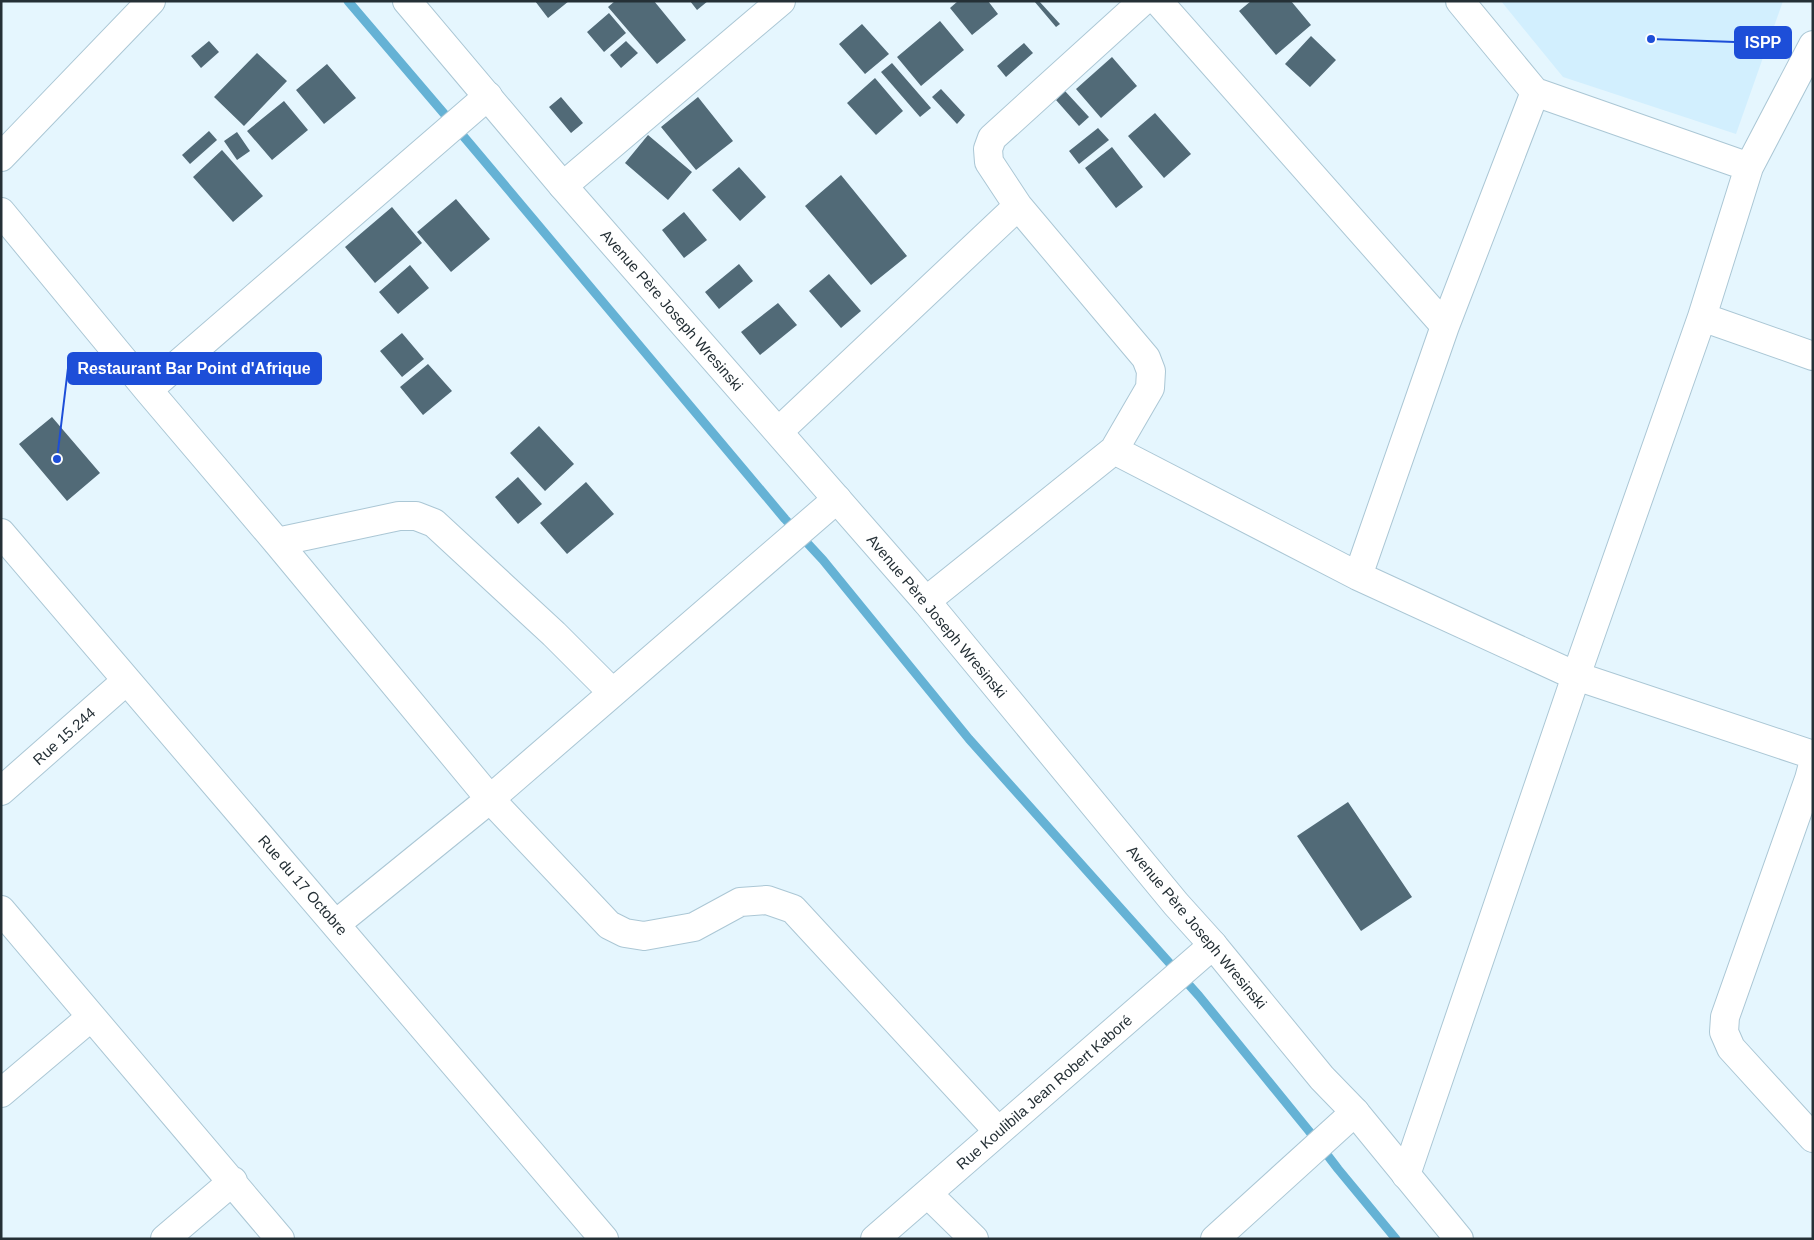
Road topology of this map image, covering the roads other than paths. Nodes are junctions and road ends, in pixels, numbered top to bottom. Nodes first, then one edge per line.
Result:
1 (151, 1) edge
2 (407, 1) edge
3 (781, 1) edge
4 (1143, 1) edge
5 (1158, 1) edge
6 (1460, 1) edge
7 (1813, 45) edge
8 (1535, 92) junction
9 (488, 96) junction
10 (1, 157) edge
11 (1749, 167) junction
12 (563, 186) junction
13 (1018, 206) junction
14 (1, 212) edge
15 (1702, 317) junction
16 (1445, 326) junction
17 (1813, 356) edge
18 (148, 390) junction
19 (779, 431) junction
20 (1114, 450) junction
21 (837, 499) junction
22 (1, 533) edge
23 (277, 542) junction
24 (1358, 576) junction
25 (926, 601) junction
26 (1576, 676) junction
27 (126, 680) junction
28 (612, 692) junction
29 (1812, 770) edge
30 (1, 791) edge
31 (490, 799) junction
32 (1, 910) edge
33 (336, 924) junction
34 (1213, 945) junction
35 (91, 1017) junction
36 (1, 1093) edge
37 (1355, 1112) junction
38 (998, 1131) junction
39 (1813, 1138) edge
40 (1406, 1175) junction
41 (232, 1181) junction
42 (928, 1194) junction
43 (165, 1239) edge
44 (280, 1239) edge
45 (604, 1239) edge
46 (875, 1239) edge
47 (974, 1239) edge
48 (1215, 1239) edge
49 (1459, 1239) edge

1 - 10 street
2 - 9 street, Avenue Père Joseph Wresinski
3 - 12 street
4 - 13 street
5 - 16 street
6 - 8 street
7 - 11 street
8 - 11 street
8 - 16 street
9 - 12 street, Avenue Père Joseph Wresinski
9 - 18 street
11 - 15 street
12 - 19 street, Avenue Père Joseph Wresinski
13 - 19 street
13 - 20 street
14 - 18 street
15 - 17 street
15 - 26 street
16 - 24 street
18 - 23 street
19 - 21 street, Avenue Père Joseph Wresinski
20 - 24 street
20 - 25 street
21 - 25 street, Avenue Père Joseph Wresinski
21 - 28 street
22 - 27 street, Rue du 17 Octobre
23 - 28 street
23 - 31 street
24 - 26 street
25 - 34 street, Avenue Père Joseph Wresinski
26 - 29 street
26 - 40 street
27 - 30 street, Rue 15.244
27 - 33 street, Rue du 17 Octobre
28 - 31 street
29 - 39 street
31 - 33 street
31 - 38 street
32 - 35 street
33 - 45 street, Rue du 17 Octobre
34 - 37 street, Avenue Père Joseph Wresinski
34 - 38 street, Rue Koulibila Jean Robert Kaboré
35 - 36 street
35 - 41 street
37 - 40 street, Avenue Père Joseph Wresinski
37 - 48 street
38 - 42 street, Rue Koulibila Jean Robert Kaboré
40 - 49 street, Avenue Père Joseph Wresinski
41 - 43 street
41 - 44 street
42 - 46 street, Rue Koulibila Jean Robert Kaboré
42 - 47 street

